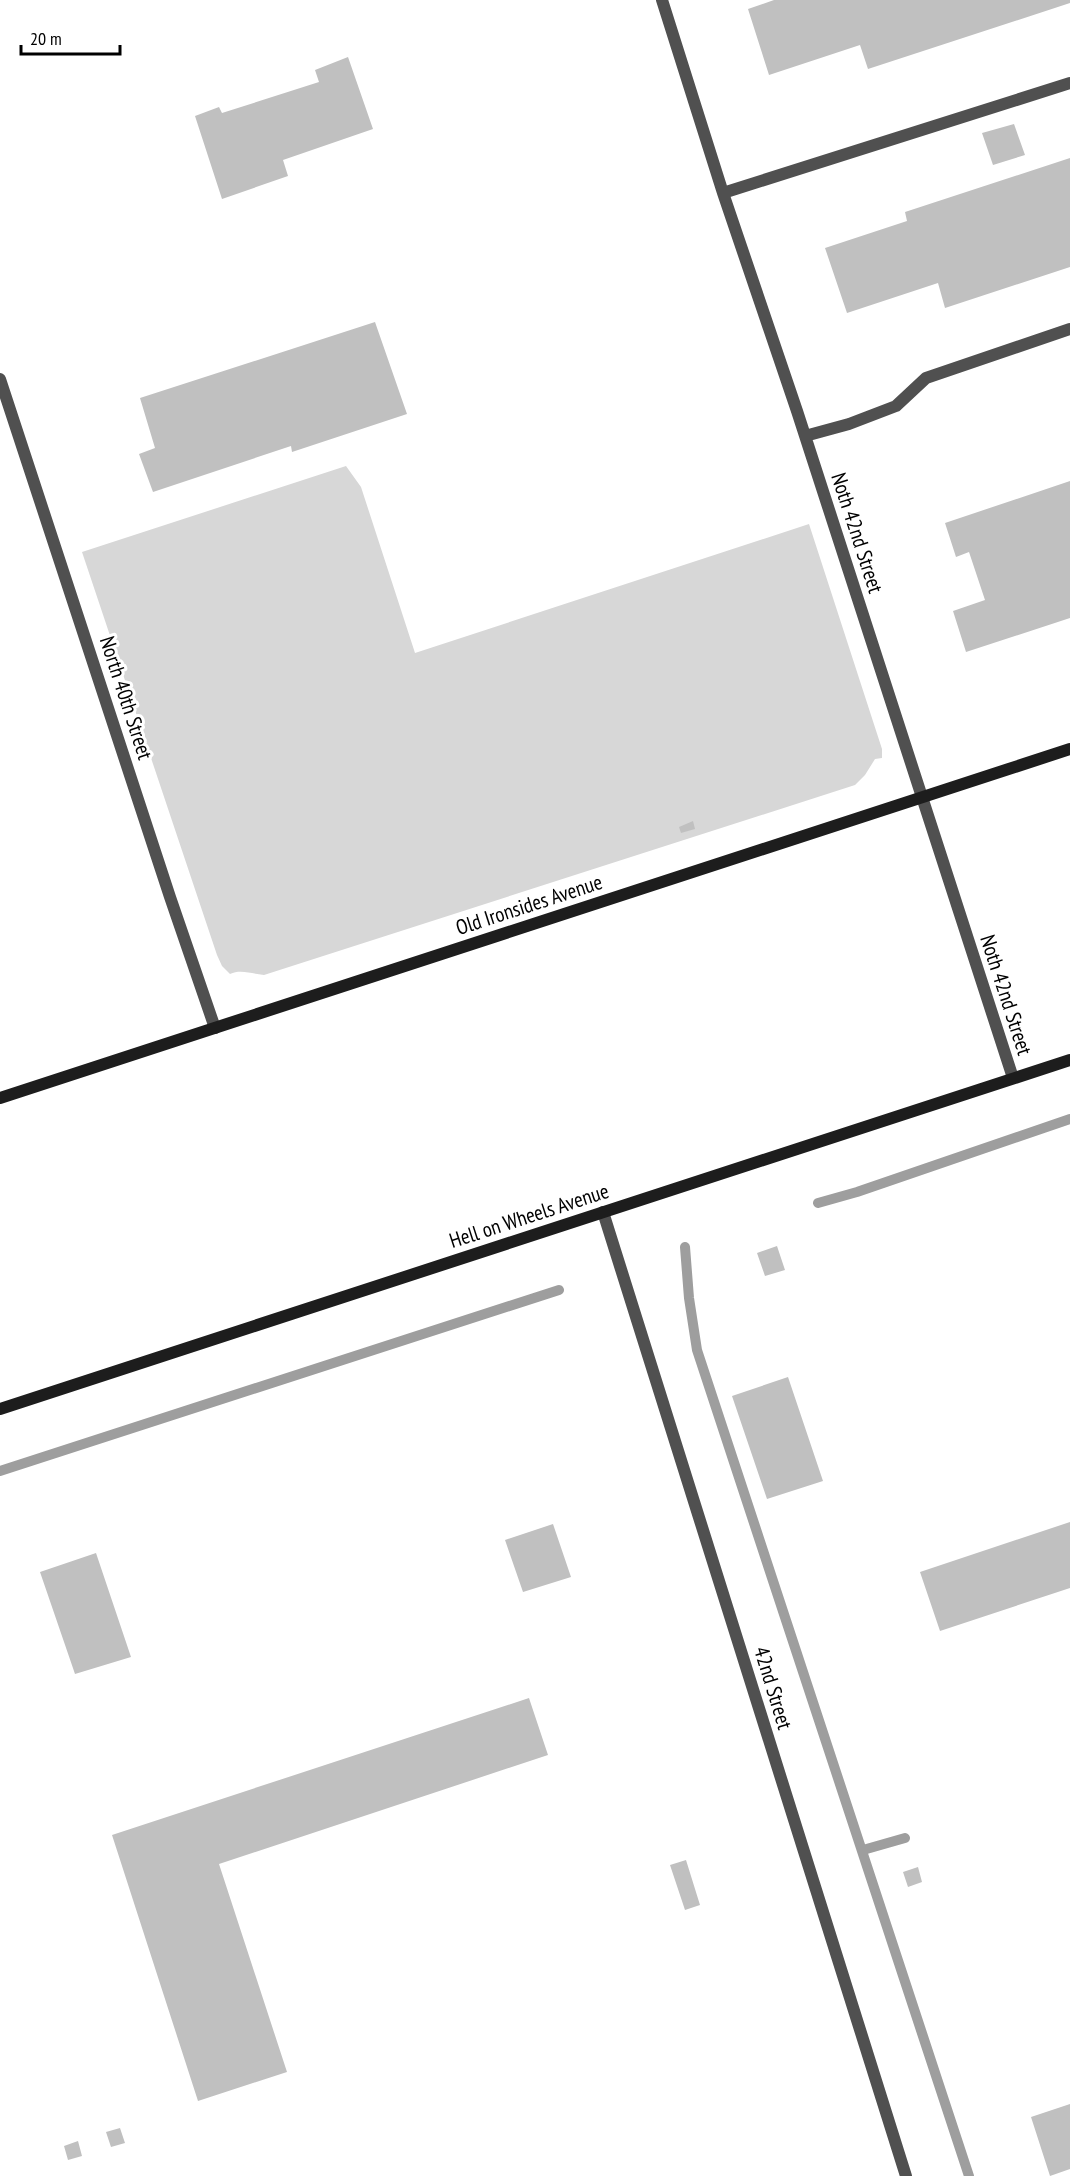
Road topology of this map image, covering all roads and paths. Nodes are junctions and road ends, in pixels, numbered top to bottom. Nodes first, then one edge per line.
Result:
1 (662, 0) edge
2 (1070, 82) edge
3 (723, 193) junction
4 (1070, 329) edge
5 (0, 379) edge
6 (805, 436) junction
7 (1070, 749) edge
8 (922, 797) junction
9 (215, 1028) junction
10 (1070, 1060) edge
11 (1013, 1078) junction
12 (0, 1098) edge
13 (603, 1212) junction
14 (0, 1408) edge
15 (906, 2176) edge

1 - 3 street, Noth 42nd Street
2 - 3 street
3 - 6 street, Noth 42nd Street
4 - 6 street
5 - 9 street, North 40th Street
6 - 8 street, Noth 42nd Street
7 - 8 street, Old Ironsides Avenue
8 - 9 street, Old Ironsides Avenue
8 - 11 street, Noth 42nd Street
9 - 12 street, Old Ironsides Avenue
10 - 11 street, Hell on Wheels Avenue
11 - 13 street, Hell on Wheels Avenue
13 - 14 street, Hell on Wheels Avenue
13 - 15 street, 42nd Street

